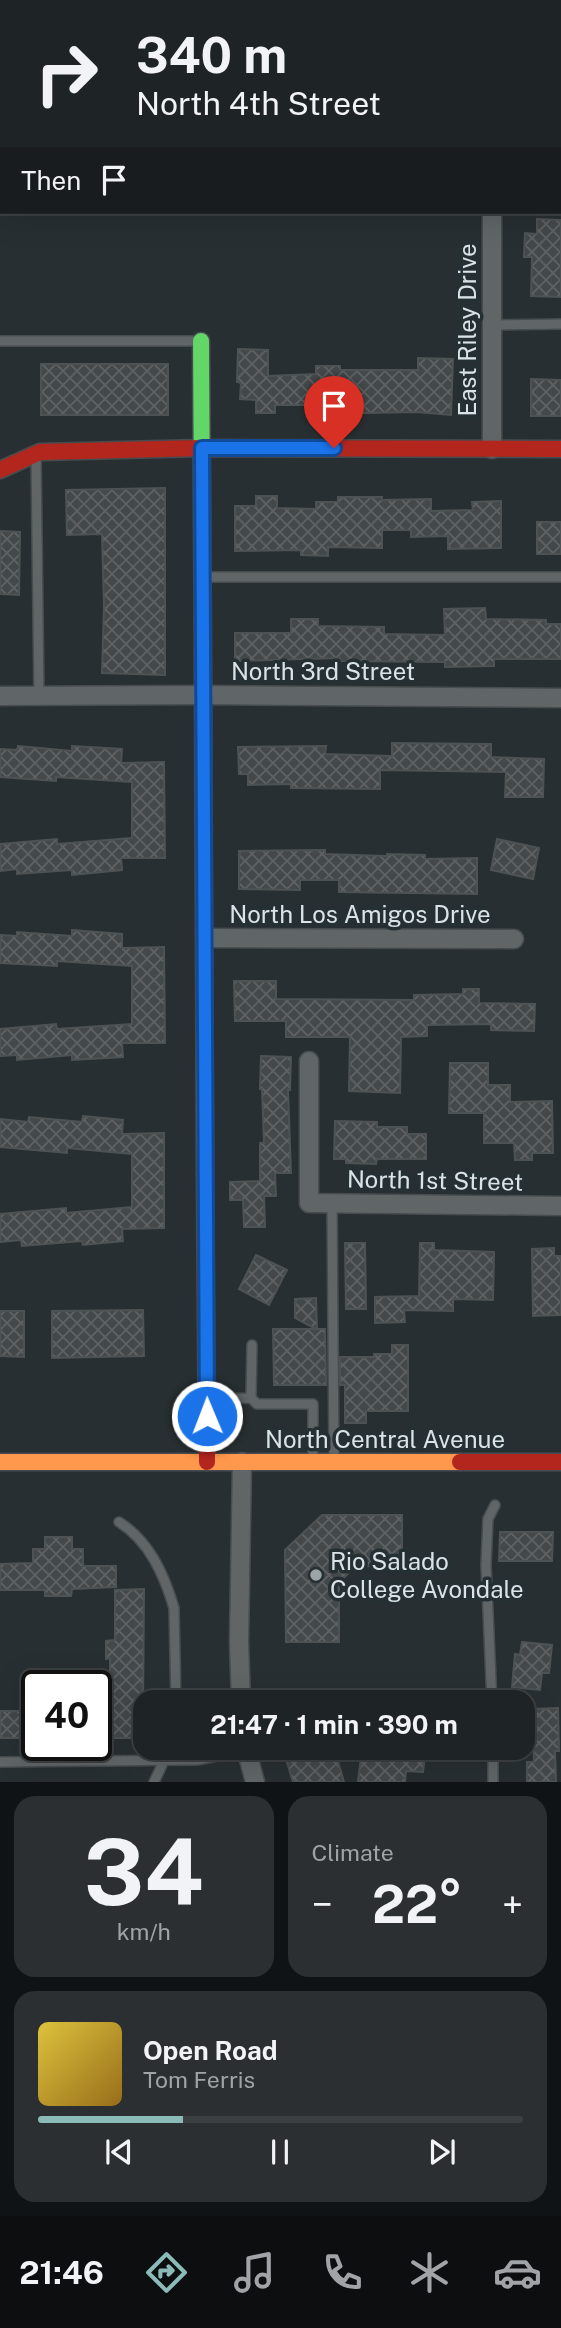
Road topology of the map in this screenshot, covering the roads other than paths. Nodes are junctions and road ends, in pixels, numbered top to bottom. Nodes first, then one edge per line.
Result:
1 (492, 214) edge
2 (561, 324) edge
3 (492, 325) junction
4 (0, 341) edge
5 (201, 341) joint
6 (202, 448) junction
7 (492, 449) junction
8 (561, 449) edge
9 (36, 454) junction
10 (0, 470) edge
11 (202, 577) junction
12 (561, 577) edge
13 (203, 695) junction
14 (0, 696) edge
15 (38, 696) junction
16 (561, 698) edge
17 (206, 938) junction
18 (514, 939) dead end
19 (309, 1061) dead end
20 (332, 1203) junction
21 (561, 1206) edge
22 (252, 1345) dead end
23 (251, 1398) junction
24 (207, 1399) junction
25 (0, 1462) edge
26 (208, 1462) junction
27 (242, 1462) junction
28 (313, 1462) junction
29 (334, 1462) junction
30 (561, 1462) edge
31 (495, 1505) dead end
32 (119, 1522) dead end
33 (176, 1690) edge
34 (241, 1690) edge
35 (491, 1690) edge
36 (178, 1760) edge
37 (250, 1760) edge
38 (493, 1760) edge
39 (164, 1761) junction
40 (0, 1762) edge
41 (154, 1782) edge
42 (255, 1782) edge
43 (493, 1782) edge

1 - 3 street, East Riley Drive
2 - 3 lane
3 - 7 street, East Riley Drive
4 - 5 lane
5 - 6 street
6 - 7 street
6 - 9 street
6 - 11 street
7 - 8 street
9 - 10 street
9 - 15 lane
11 - 12 lane
11 - 13 street
13 - 15 street, North 3rd Street
13 - 16 street, North 3rd Street
13 - 17 street
14 - 15 street, North 3rd Street
17 - 18 street, North Los Amigos Drive
17 - 24 street
19 - 20 street, North 1st Street
20 - 21 street, North 1st Street
20 - 29 lane
22 - 23 lane
23 - 24 lane
23 - 28 lane
24 - 26 street
25 - 26 street, North Central Avenue
26 - 27 street, North Central Avenue
27 - 28 street, North Central Avenue
27 - 34 street
28 - 29 street, North Central Avenue
29 - 30 street, North Central Avenue
31 - 35 lane
32 - 33 lane
36 - 39 lane
37 - 42 street
38 - 43 lane
39 - 40 lane
39 - 41 lane

